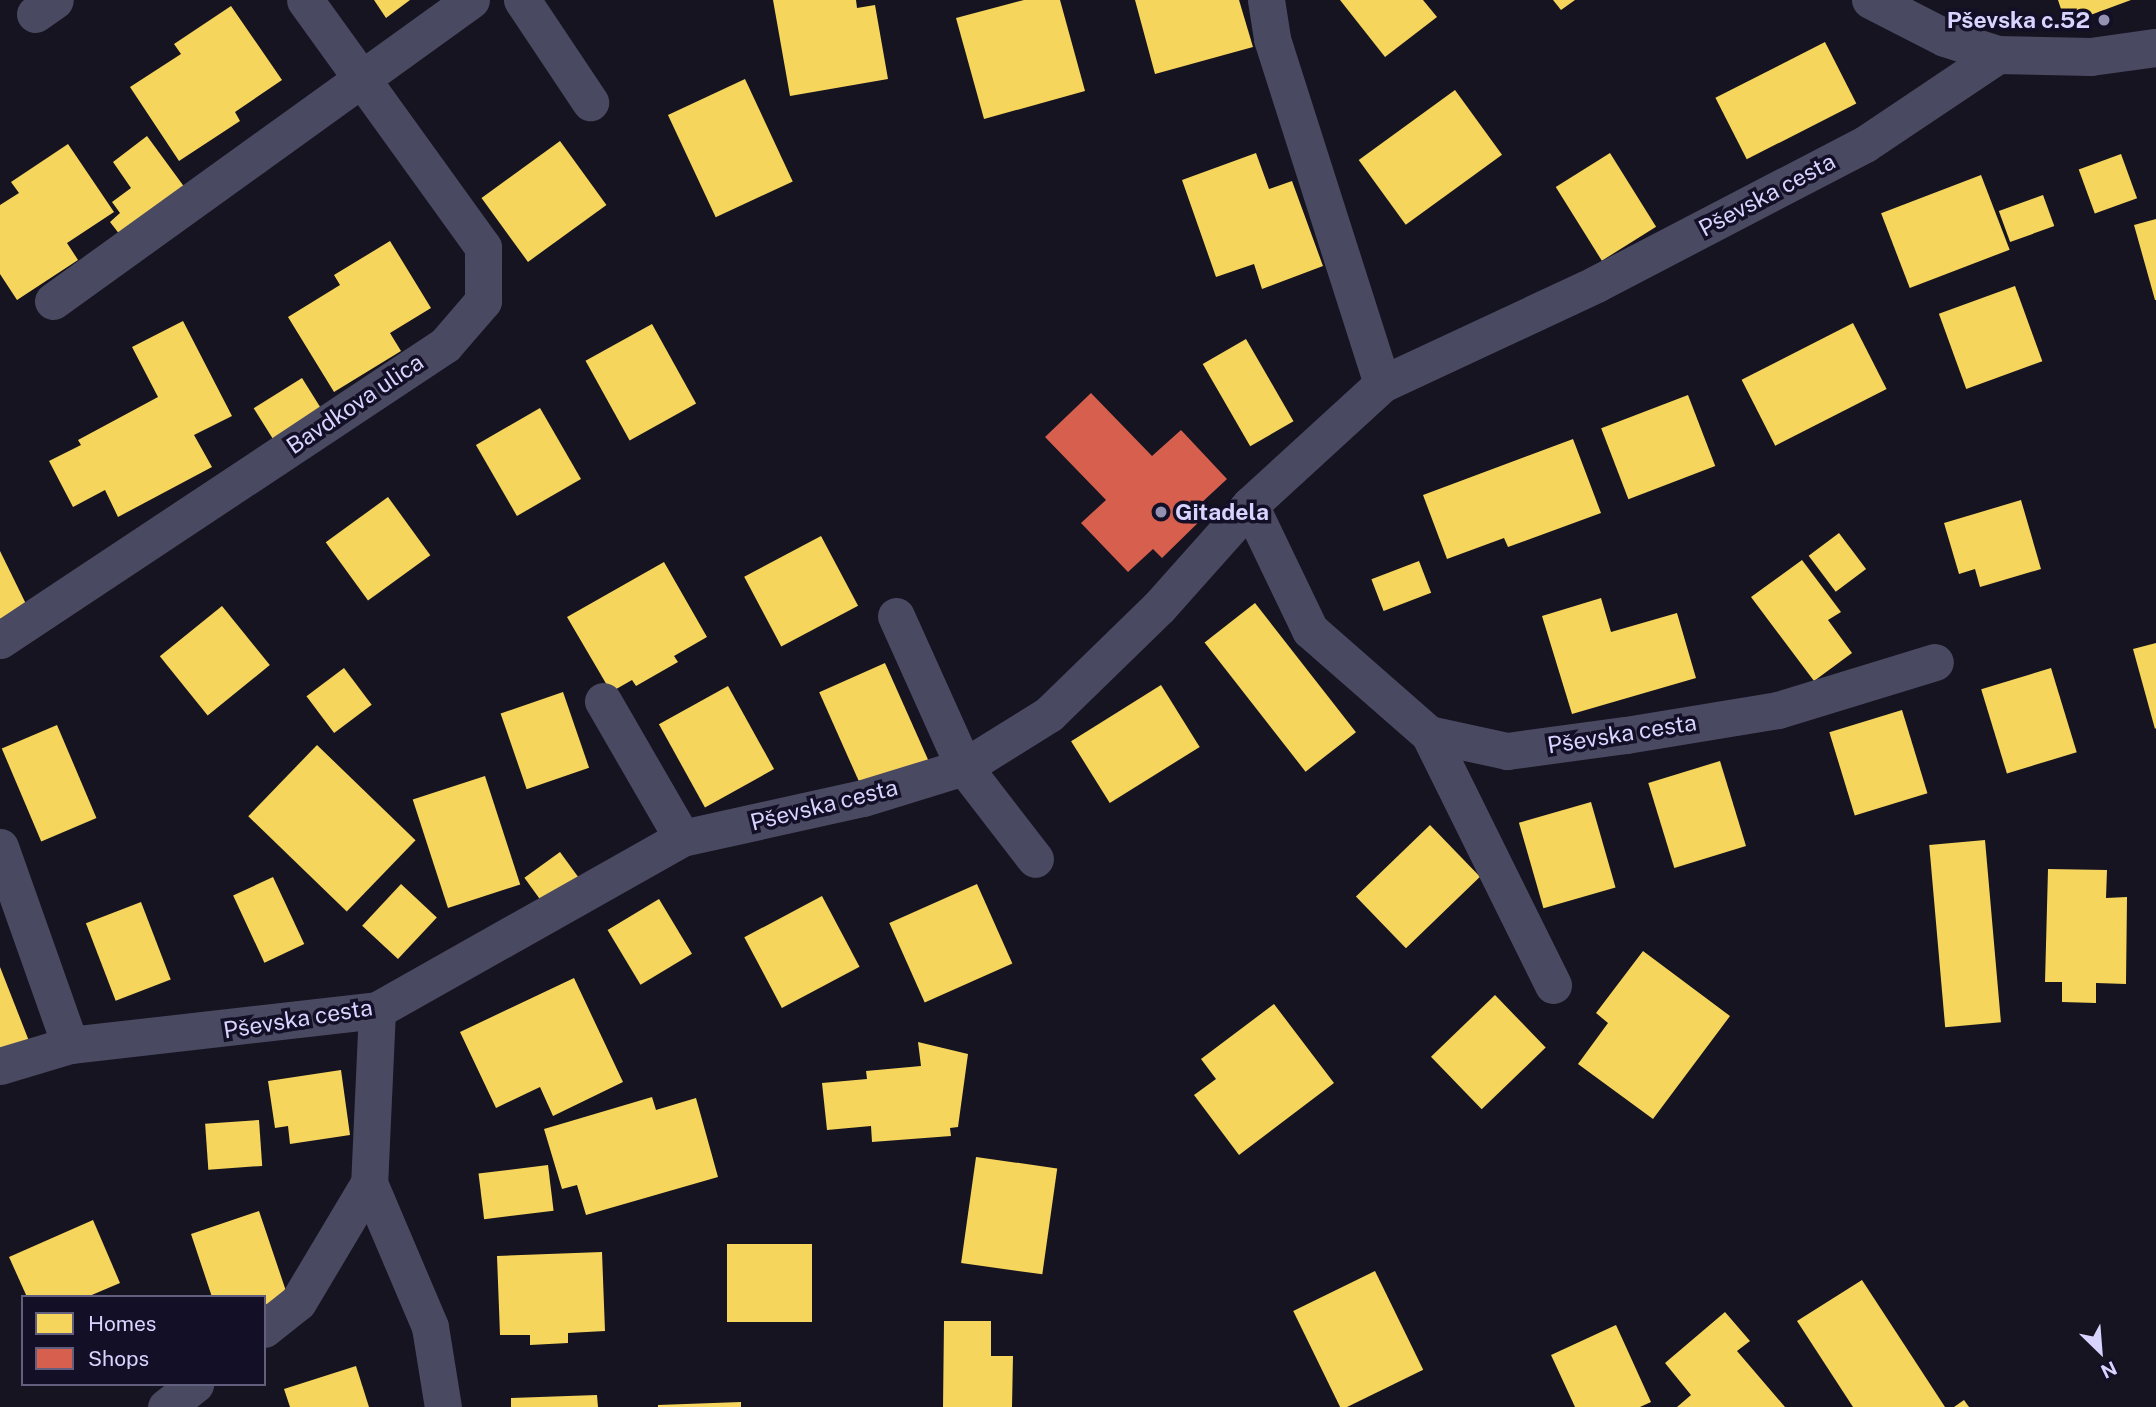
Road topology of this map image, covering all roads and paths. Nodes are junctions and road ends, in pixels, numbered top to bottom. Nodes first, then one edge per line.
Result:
1 (305, 0) edge
2 (471, 0) edge
3 (522, 0) edge
4 (1266, 0) edge
5 (1871, 0) edge
6 (2156, 48) edge
7 (1998, 55) junction
8 (361, 80) junction
9 (590, 102) dead end
10 (52, 301) dead end
11 (1382, 384) junction
12 (1250, 505) junction
13 (896, 616) dead end
14 (0, 640) edge
15 (1935, 662) dead end
16 (603, 701) dead end
17 (1429, 734) junction
18 (964, 767) junction
19 (682, 838) junction
20 (0, 848) edge
21 (1035, 859) dead end
22 (1553, 985) dead end
23 (377, 1010) junction
24 (71, 1045) junction
25 (0, 1066) edge
26 (369, 1183) junction
27 (266, 1327) edge
28 (192, 1386) edge
29 (166, 1407) edge
30 (443, 1407) edge

1 - 8 street, Bavdkova ulica
2 - 8 street
3 - 9 street
4 - 11 street
5 - 7 street
6 - 7 street
7 - 11 street, Pševska cesta
8 - 10 street
8 - 14 street, Bavdkova ulica
11 - 12 street, Pševska cesta
12 - 17 street, Pševska cesta
12 - 18 street, Pševska cesta
13 - 18 street
15 - 17 street, Pševska cesta
16 - 19 street
17 - 22 street, Pševska cesta
18 - 19 street, Pševska cesta
18 - 21 street
19 - 23 street, Pševska cesta
20 - 24 street
23 - 24 street, Pševska cesta
23 - 26 street
24 - 25 street, Pševska cesta
26 - 27 street
26 - 30 street
28 - 29 street

